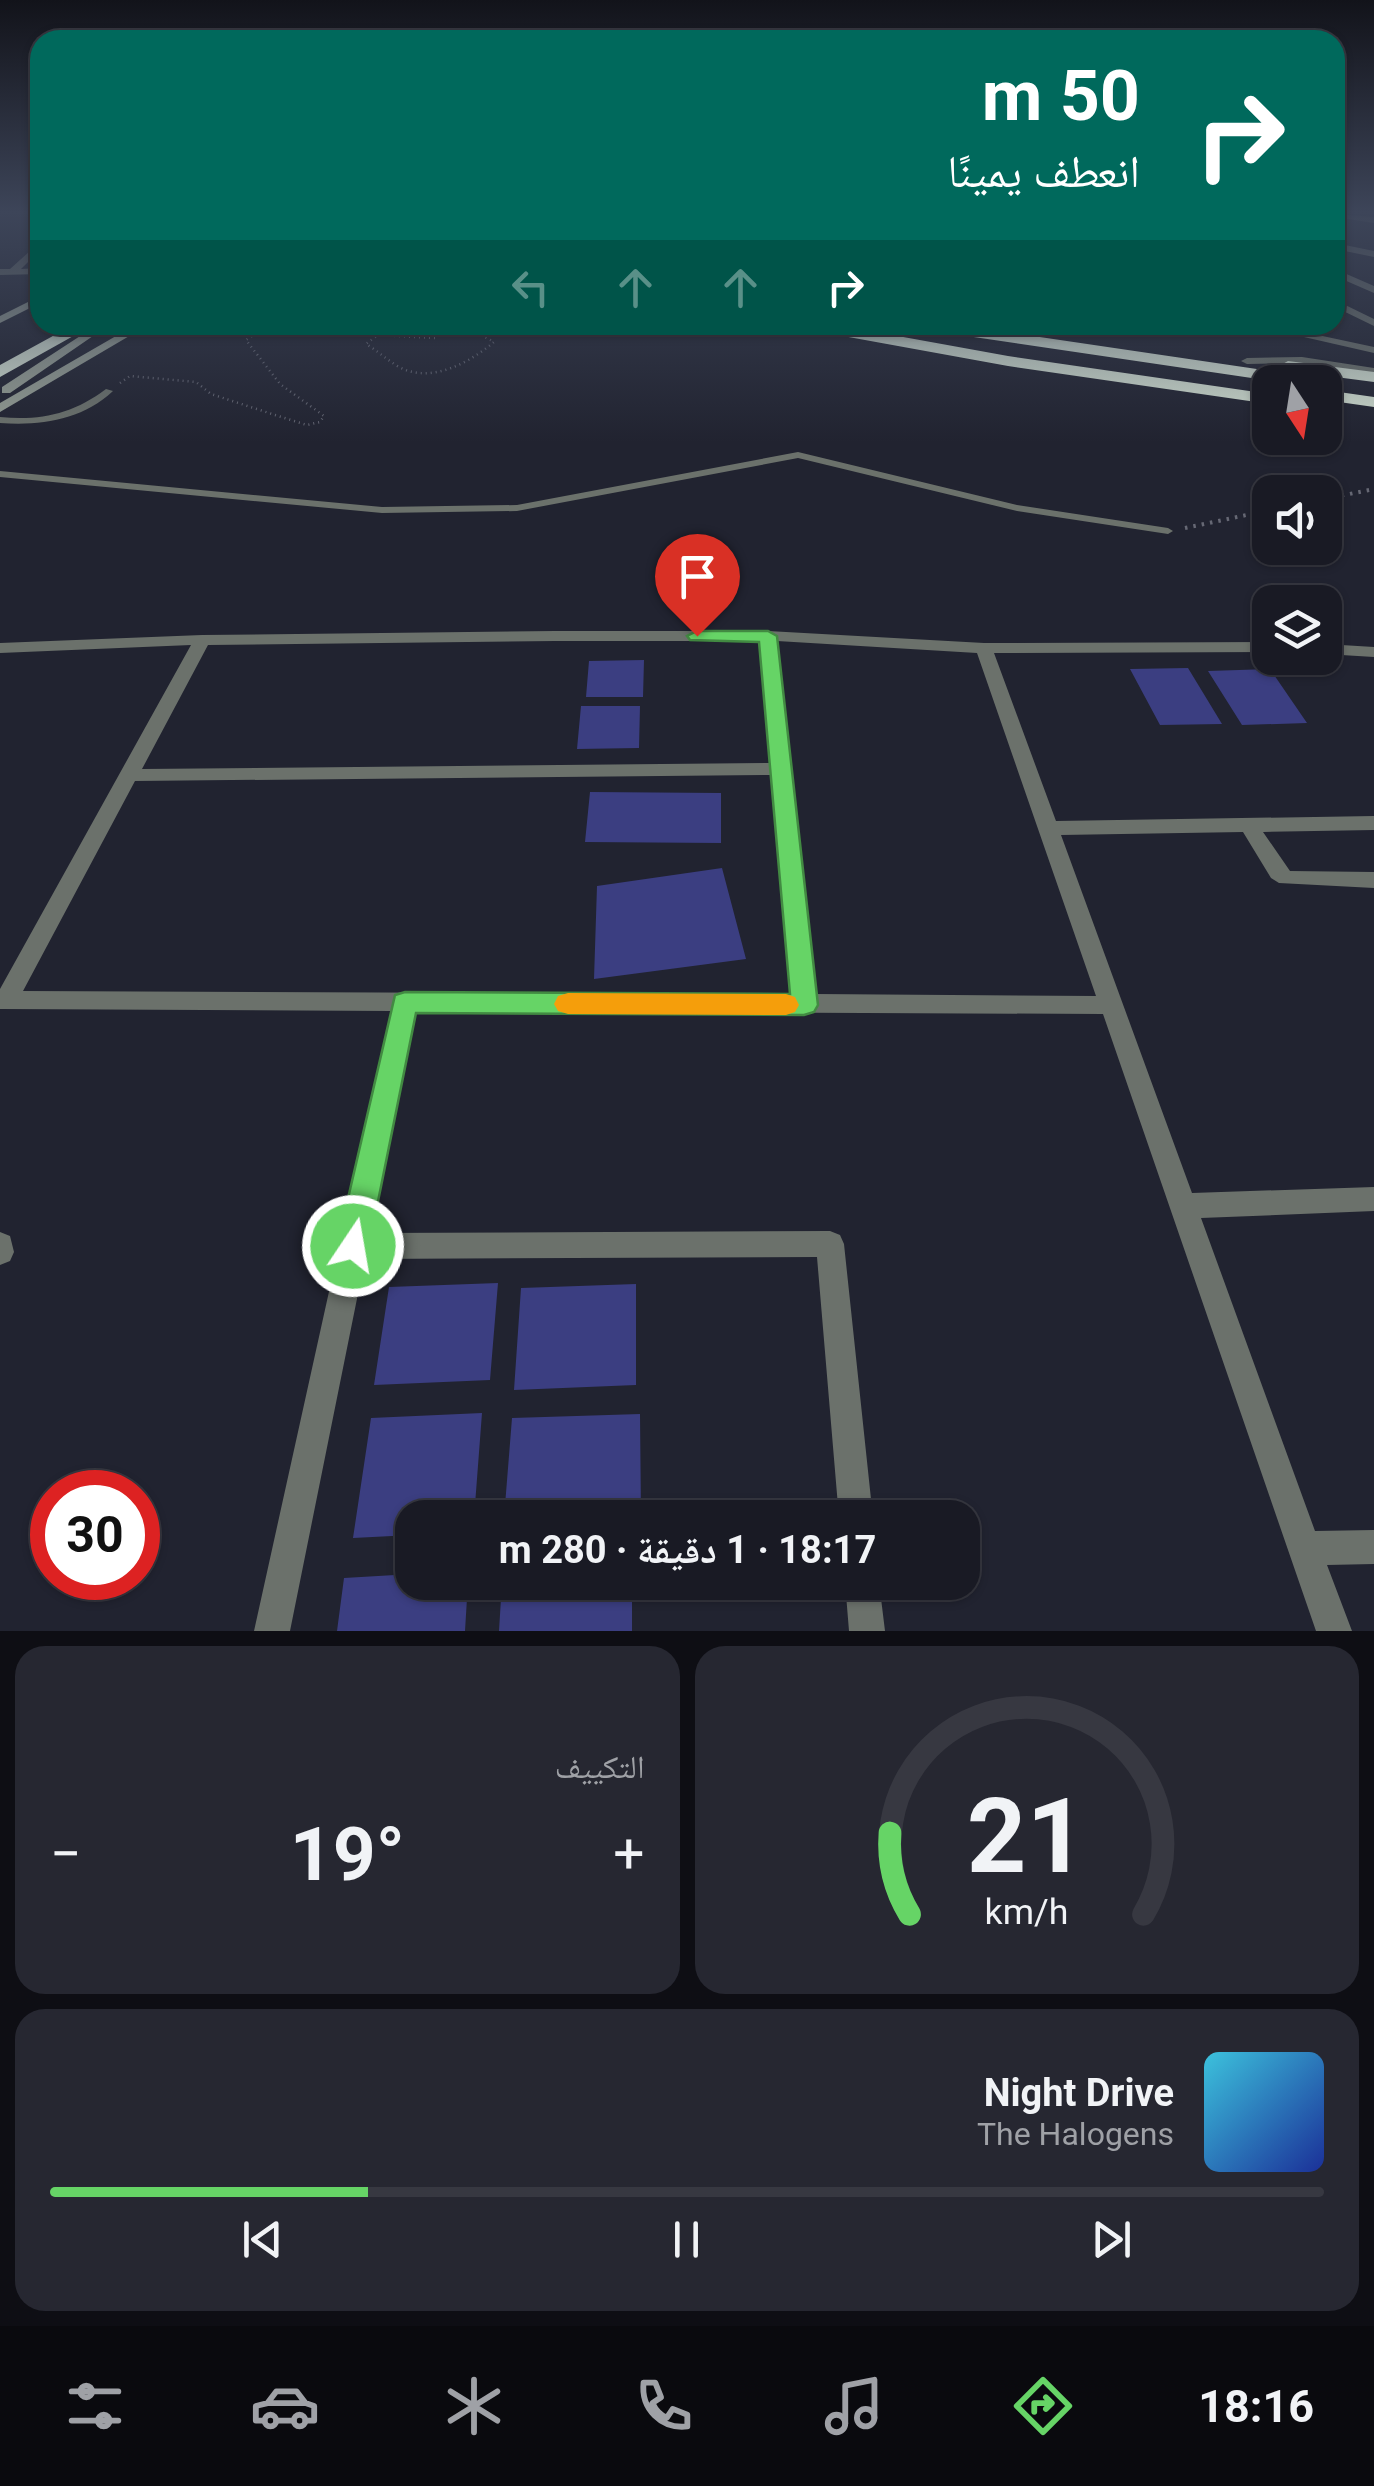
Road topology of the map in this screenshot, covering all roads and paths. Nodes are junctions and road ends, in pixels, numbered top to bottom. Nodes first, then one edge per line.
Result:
1 (30, 305) edge
2 (1345, 308) edge
3 (1, 319) edge
4 (1374, 322) edge
5 (68, 335) edge
6 (89, 335) edge
7 (126, 335) edge
8 (253, 335) edge
9 (378, 335) edge
10 (378, 335) edge
11 (481, 335) edge
12 (865, 335) edge
13 (947, 335) edge
14 (994, 335) edge
15 (1074, 335) edge
16 (1303, 335) edge
17 (435, 338) dead end
18 (1374, 350) edge
19 (0, 372) edge
20 (1252, 373) edge
21 (1374, 374) edge
22 (1252, 384) edge
23 (1342, 386) edge
24 (1374, 390) edge
25 (109, 391) joint
26 (0, 394) edge
27 (1252, 396) edge
28 (1342, 397) edge
29 (1374, 402) edge
30 (0, 408) edge
31 (1342, 408) edge
32 (1374, 412) edge
33 (0, 420) edge
34 (0, 474) edge
35 (1374, 489) edge
36 (1342, 496) edge
37 (1252, 514) edge
38 (1168, 532) joint
39 (768, 636) junction
40 (202, 640) junction
41 (1252, 647) edge
42 (0, 648) edge
43 (984, 648) junction
44 (1342, 650) edge
45 (1374, 652) edge
46 (781, 769) junction
47 (128, 775) junction
48 (1374, 823) edge
49 (1248, 825) junction
50 (1048, 828) junction
51 (1374, 880) edge
52 (3, 1000) edge
53 (405, 1002) junction
54 (804, 1005) junction
55 (1112, 1006) junction
56 (1374, 1199) edge
57 (1183, 1206) junction
58 (353, 1246) junction
59 (854, 1500) edge
60 (1374, 1547) edge
61 (1305, 1548) junction
62 (864, 1600) edge
63 (272, 1631) edge
64 (867, 1631) edge
65 (1334, 1631) edge

1 - 3 main road
2 - 4 street
5 - 19 highway
6 - 26 main road
7 - 30 main road
8 - 25 path
9 - 11 path
10 - 17 path
12 - 27 highway
13 - 22 highway
14 - 20 highway
15 - 21 highway
16 - 18 street
23 - 24 highway
25 - 33 lane
28 - 29 highway
31 - 32 highway
34 - 38 lane
35 - 36 path
37 - 38 path
39 - 40 street
39 - 43 street
39 - 46 street
40 - 42 street
40 - 47 street
41 - 43 street
43 - 50 street
44 - 45 street
46 - 47 street
46 - 54 street
47 - 52 street
48 - 49 street
49 - 50 street
49 - 51 street
50 - 55 street
52 - 53 street
53 - 54 street
53 - 58 street
54 - 55 street
55 - 57 street
56 - 57 street
57 - 61 street
58 - 59 street
58 - 63 street
60 - 61 street
61 - 65 street
62 - 64 street

